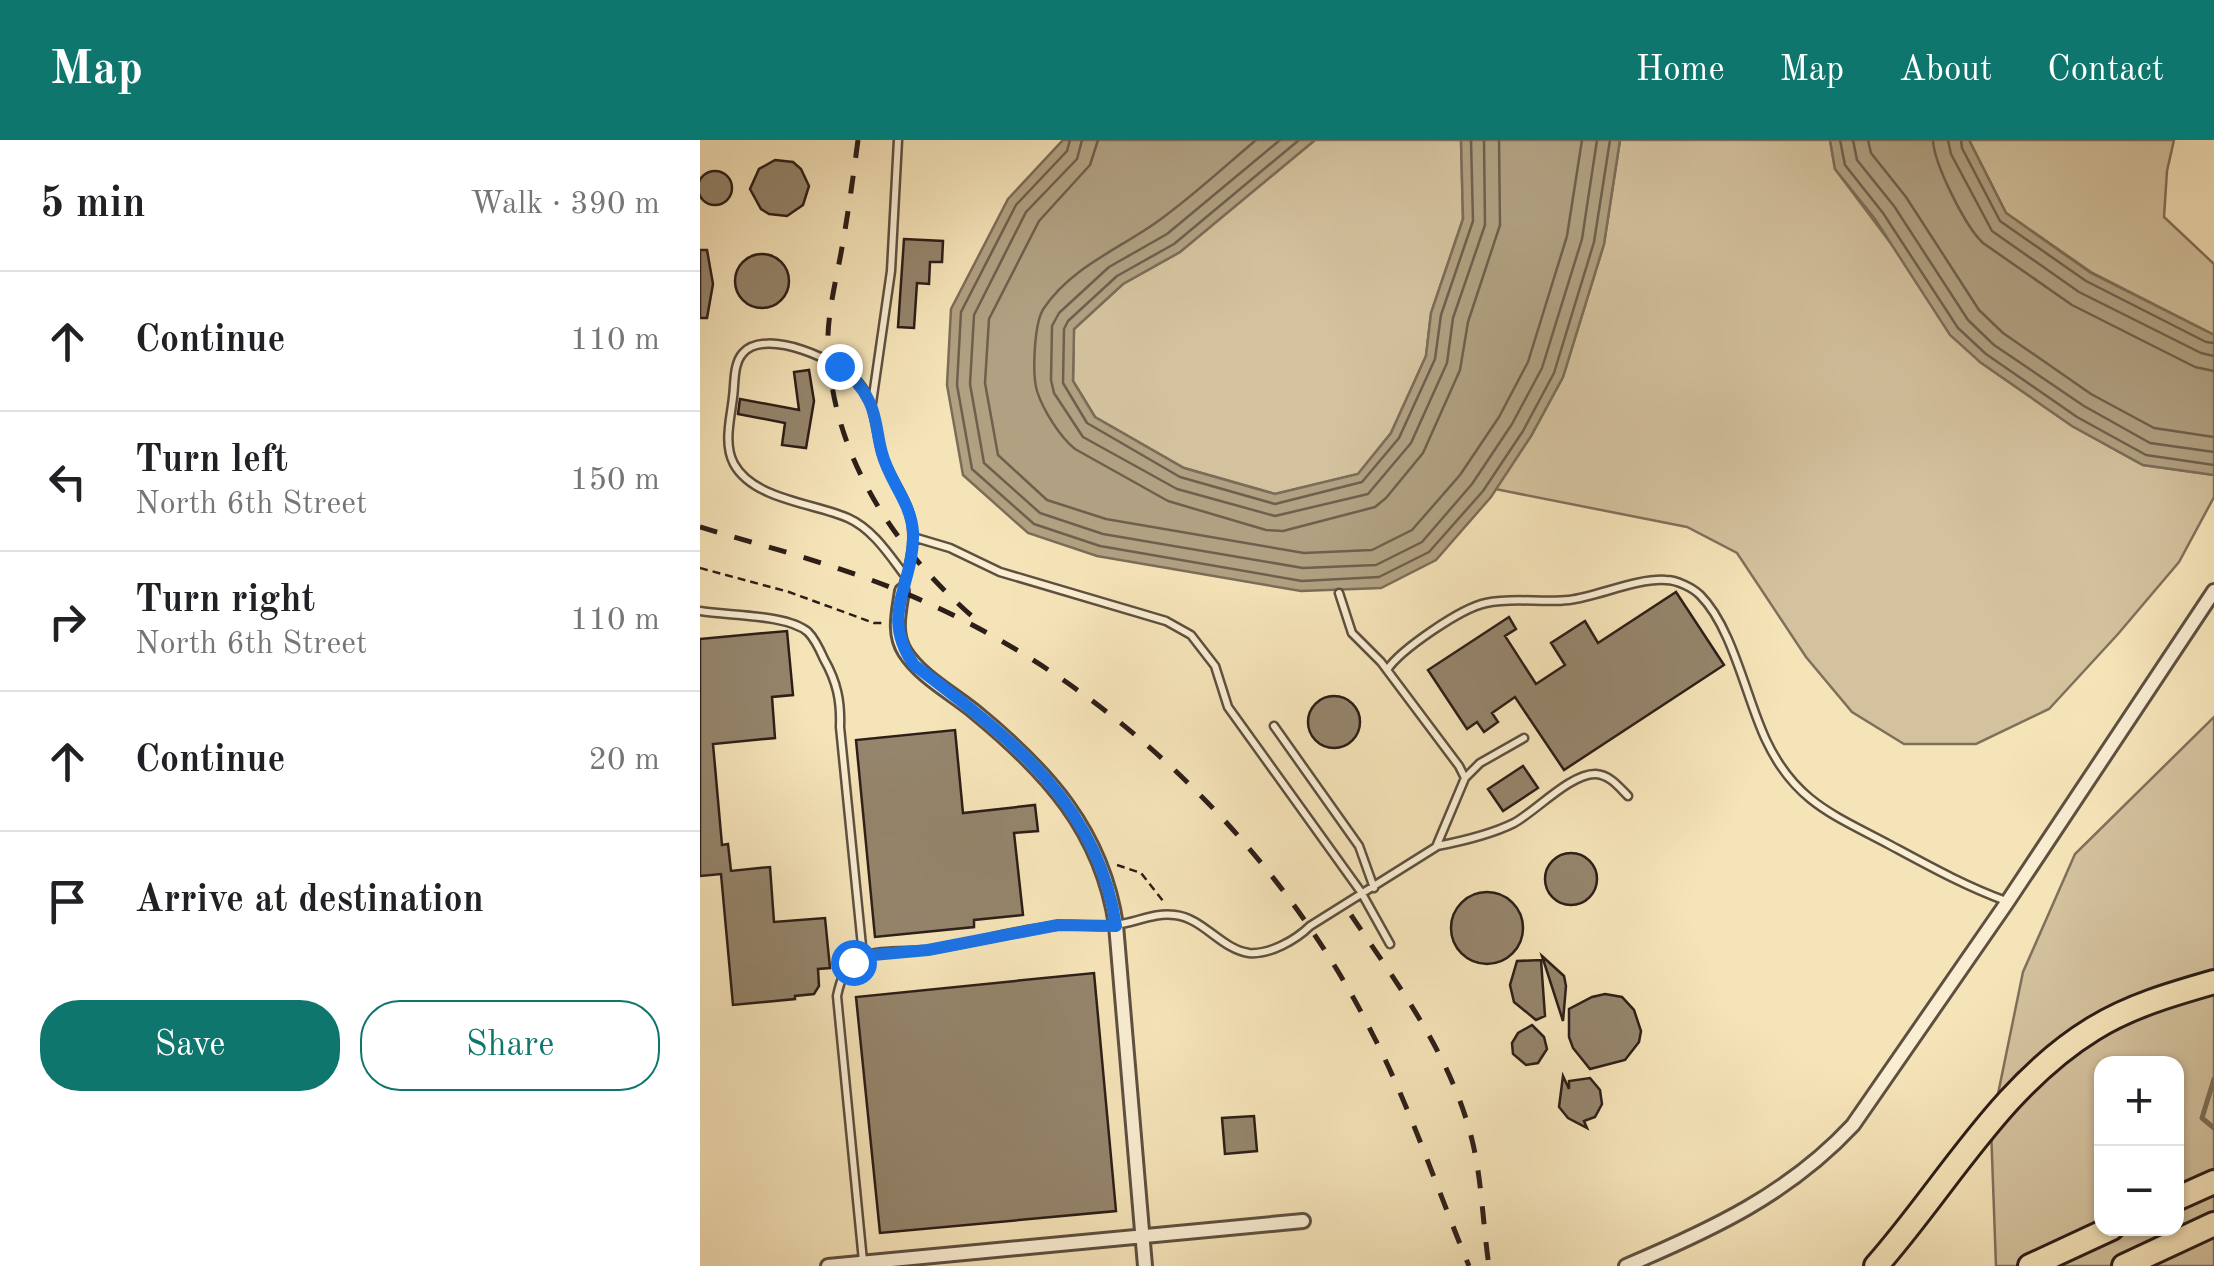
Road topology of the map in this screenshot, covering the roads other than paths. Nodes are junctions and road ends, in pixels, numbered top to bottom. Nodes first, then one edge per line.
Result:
1 (898, 140) edge
2 (872, 404) junction
3 (912, 537) junction
4 (906, 577) junction
5 (2214, 591) edge
6 (902, 592) joint
7 (1338, 593) dead end
8 (700, 611) edge
9 (1387, 670) junction
10 (1274, 726) dead end
11 (1524, 738) dead end
12 (1465, 778) junction
13 (1628, 796) dead end
14 (1436, 846) junction
15 (1374, 888) junction
16 (1362, 895) junction
17 (2008, 902) junction
18 (1116, 926) junction
19 (1390, 944) dead end
20 (862, 956) junction
21 (2214, 982) edge
22 (2214, 1182) edge
23 (2184, 1195) edge
24 (1303, 1220) dead end
25 (2214, 1224) edge
26 (1142, 1236) junction
27 (2095, 1236) edge
28 (863, 1264) edge
29 (828, 1266) edge
30 (1144, 1266) edge
31 (1626, 1266) edge
32 (1876, 1266) edge
33 (2030, 1266) edge
34 (2124, 1266) edge

1 - 2 lane
2 - 3 lane
2 - 4 lane
3 - 4 lane
3 - 16 lane
4 - 6 lane
5 - 17 street
6 - 18 street
7 - 9 lane
8 - 20 lane
9 - 12 lane
9 - 17 lane
10 - 15 lane
11 - 12 lane
12 - 14 lane
13 - 14 lane
14 - 15 lane
15 - 16 lane
16 - 18 lane
16 - 19 lane
17 - 31 street
18 - 20 lane
18 - 26 street
20 - 28 lane
21 - 32 highway
22 - 23 highway
24 - 26 street
25 - 34 highway
26 - 28 street
26 - 30 street
27 - 33 highway
28 - 29 street

